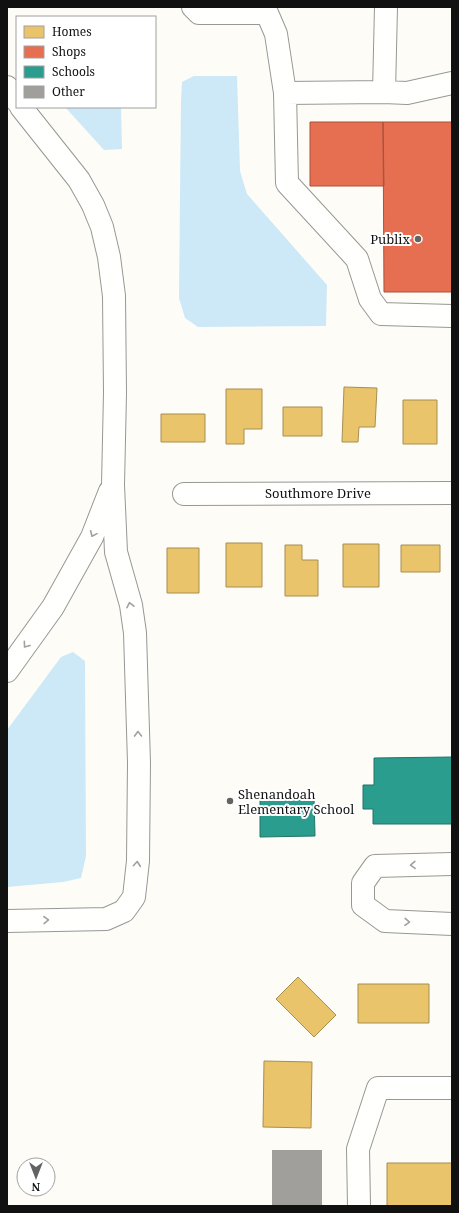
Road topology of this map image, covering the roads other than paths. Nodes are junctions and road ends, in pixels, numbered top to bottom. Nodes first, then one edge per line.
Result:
1 (193, 7) edge
2 (386, 7) edge
3 (452, 82) edge
4 (7, 87) edge
5 (384, 92) junction
6 (285, 93) junction
7 (16, 100) edge
8 (22, 108) edge
9 (452, 316) edge
10 (113, 484) junction
11 (452, 493) edge
12 (184, 494) dead end
13 (7, 671) edge
14 (452, 864) edge
15 (7, 921) edge
16 (452, 924) edge
17 (452, 1088) edge
18 (359, 1206) edge

1 - 6 street
2 - 5 street
3 - 5 street
4 - 7 street
5 - 6 street
6 - 9 street
8 - 10 street
10 -> 13 street
15 -> 10 street
11 - 12 street, Southmore Drive
14 -> 16 street
17 - 18 street

